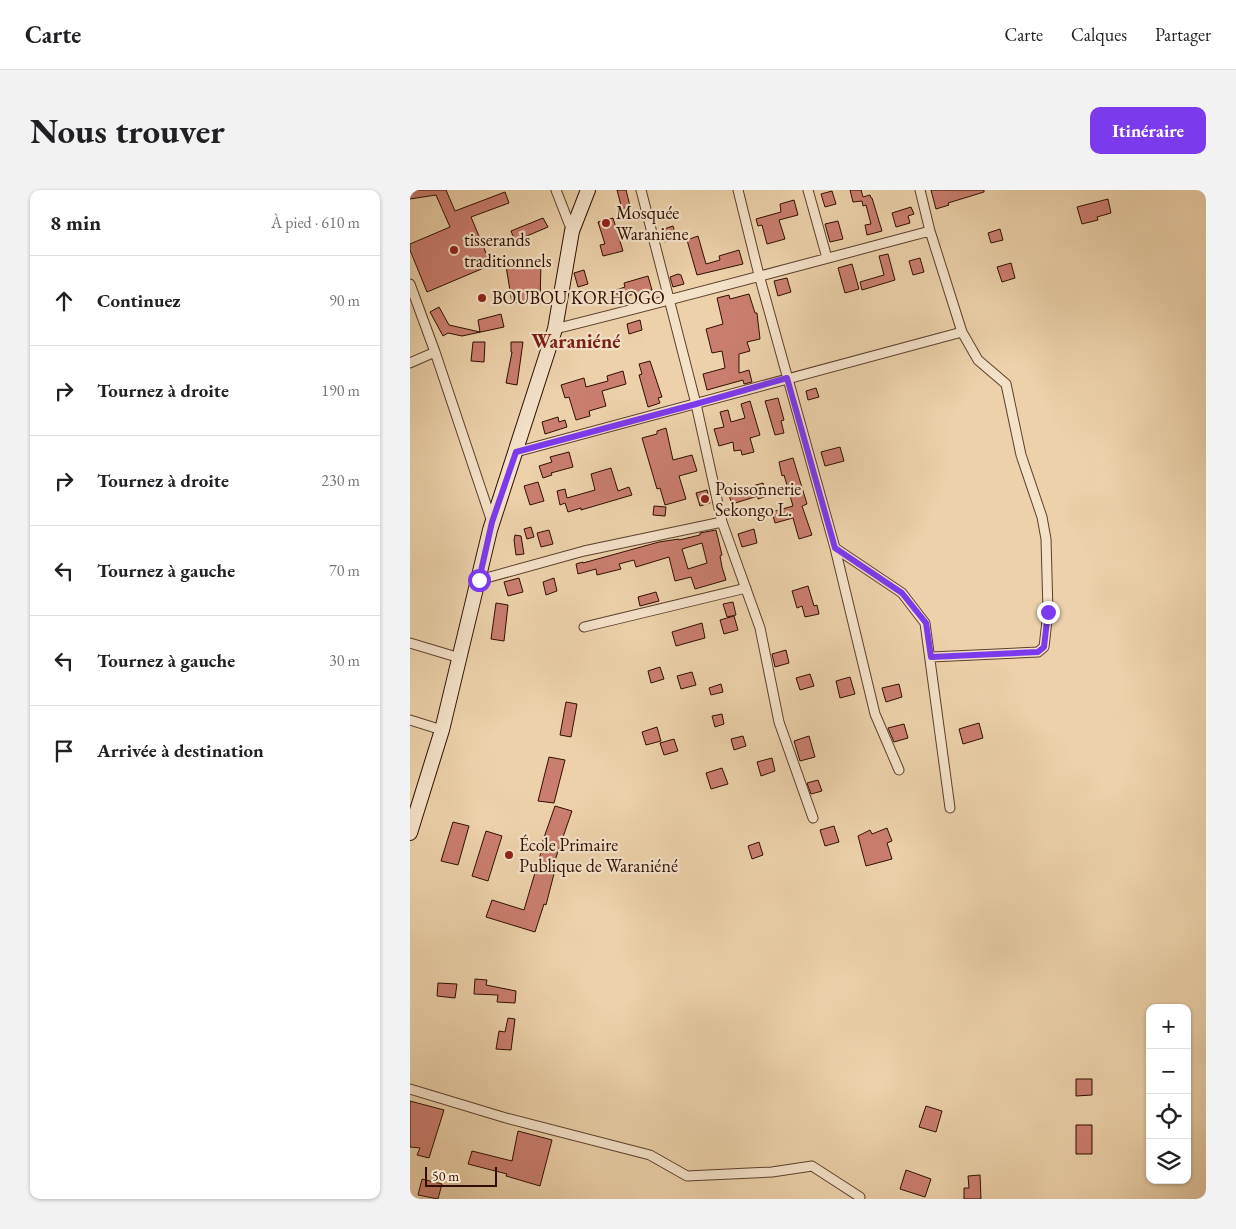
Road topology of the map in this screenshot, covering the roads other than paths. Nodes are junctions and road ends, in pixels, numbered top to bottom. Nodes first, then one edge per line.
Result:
1 (556, 190) edge
2 (588, 190) edge
3 (641, 190) edge
4 (738, 190) edge
5 (808, 190) edge
6 (920, 190) edge
7 (572, 231) junction
8 (930, 231) junction
9 (827, 258) junction
10 (759, 275) junction
11 (410, 284) edge
12 (669, 301) junction
13 (555, 329) junction
14 (962, 332) junction
15 (435, 352) junction
16 (410, 363) edge
17 (787, 378) junction
18 (696, 404) junction
19 (516, 452) junction
20 (492, 522) junction
21 (722, 522) junction
22 (835, 548) junction
23 (479, 580) junction
24 (746, 588) junction
25 (584, 627) dead end
26 (410, 643) edge
27 (931, 657) junction
28 (460, 658) junction
29 (410, 720) edge
30 (442, 730) junction
31 (899, 770) dead end
32 (950, 808) dead end
33 (813, 818) dead end
34 (410, 833) edge
35 (410, 1089) edge
36 (860, 1197) dead end

1 - 7 street
2 - 7 street
3 - 12 street
4 - 10 street
5 - 9 street
6 - 8 street
7 - 13 street
8 - 9 street
8 - 14 street
9 - 10 street
10 - 12 street
10 - 17 street
11 - 15 street
12 - 13 street
12 - 18 street
13 - 19 street
14 - 17 street
14 - 27 street
15 - 16 street
15 - 20 street
17 - 18 street
17 - 22 street
18 - 19 street
18 - 21 street
19 - 20 street
20 - 23 street
21 - 23 street
21 - 24 street
22 - 27 street
22 - 31 street
23 - 28 street
24 - 25 street
24 - 33 street
26 - 28 street
27 - 32 street
28 - 30 street
29 - 30 street
30 - 34 street
35 - 36 street

